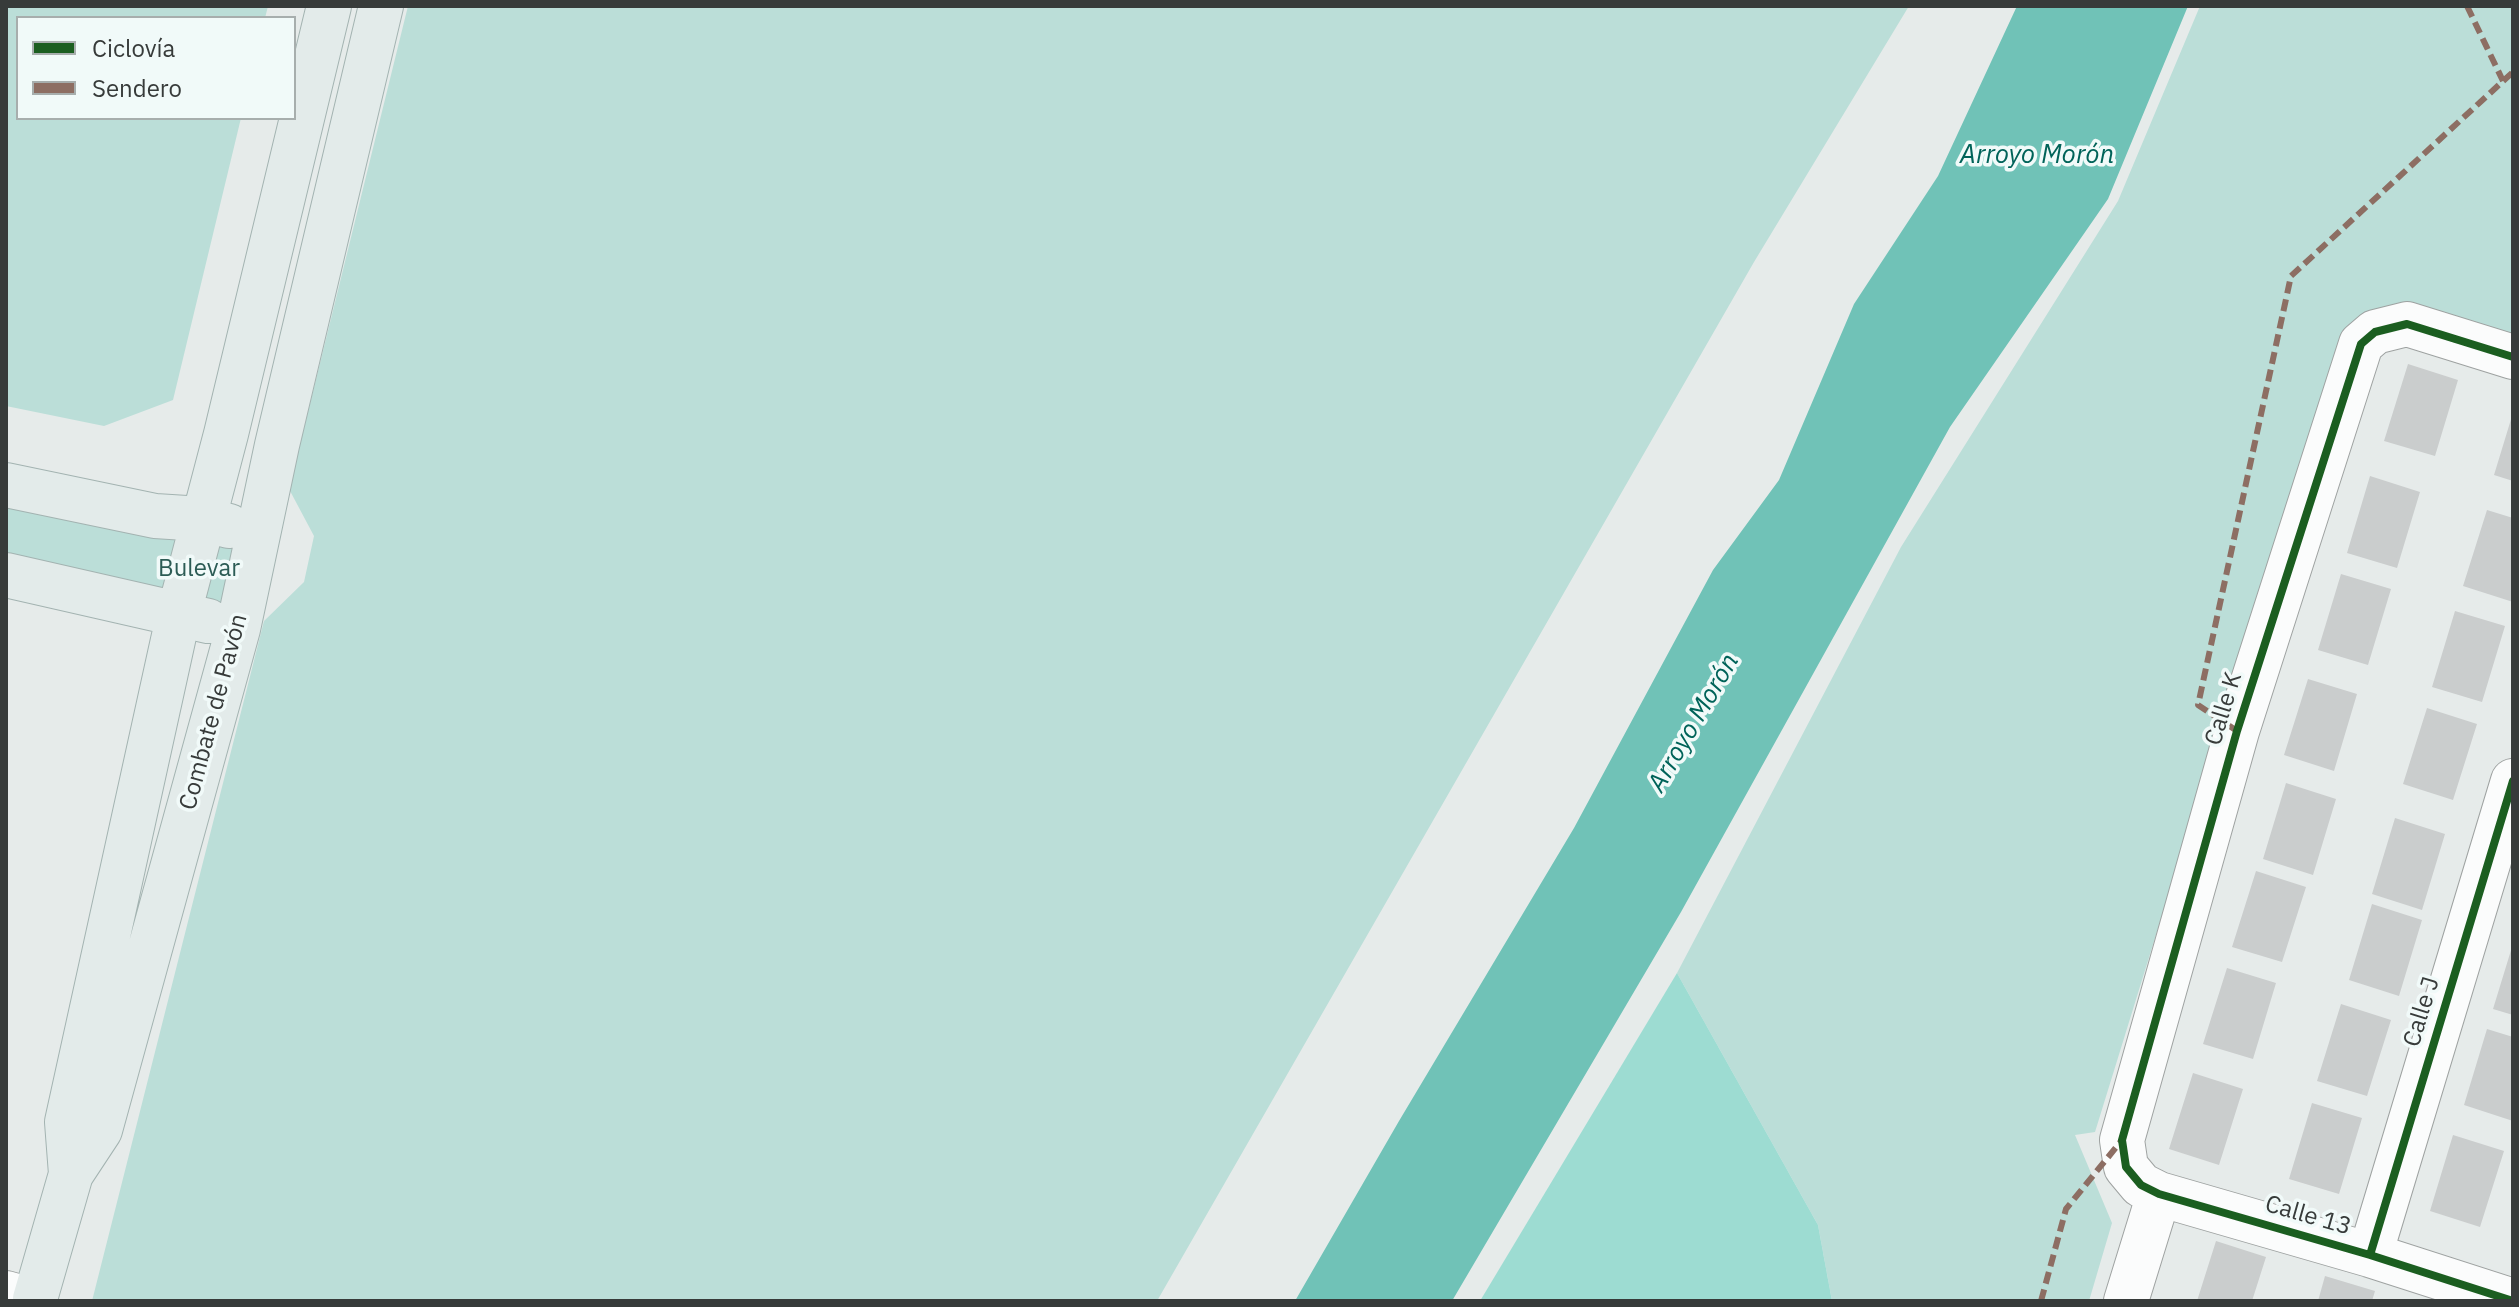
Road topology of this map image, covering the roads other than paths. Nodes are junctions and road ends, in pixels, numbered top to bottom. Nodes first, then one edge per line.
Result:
1 (329, 6) edge
2 (381, 6) edge
3 (2513, 357) edge
4 (6, 485) edge
5 (202, 519) junction
6 (259, 533) junction
7 (6, 575) edge
8 (179, 613) junction
9 (238, 629) junction
10 (2513, 781) edge
11 (2122, 1140) joint
12 (71, 1174) junction
13 (2159, 1194) junction
14 (2370, 1255) junction
15 (2420, 1287) edge
16 (25, 1298) edge
17 (2126, 1301) edge
18 (2513, 1301) edge

1 - 5 main road, Combate de Pavón
2 - 6 main road, Combate de Pavón
3 - 11 street, Calle K
4 - 5 main road
5 - 6 main road
5 - 8 main road, Combate de Pavón
6 - 9 main road, Combate de Pavón
7 - 8 main road
8 - 9 main road
8 - 12 main road, Combate de Pavón
9 - 12 main road, Combate de Pavón
10 - 14 street, Calle J
11 - 13 street, Calle 13
12 - 16 main road, Combate de Pavón
13 - 14 street, Calle 13
13 - 17 street
14 - 15 street, Calle 13
15 - 18 street, Calle 13

